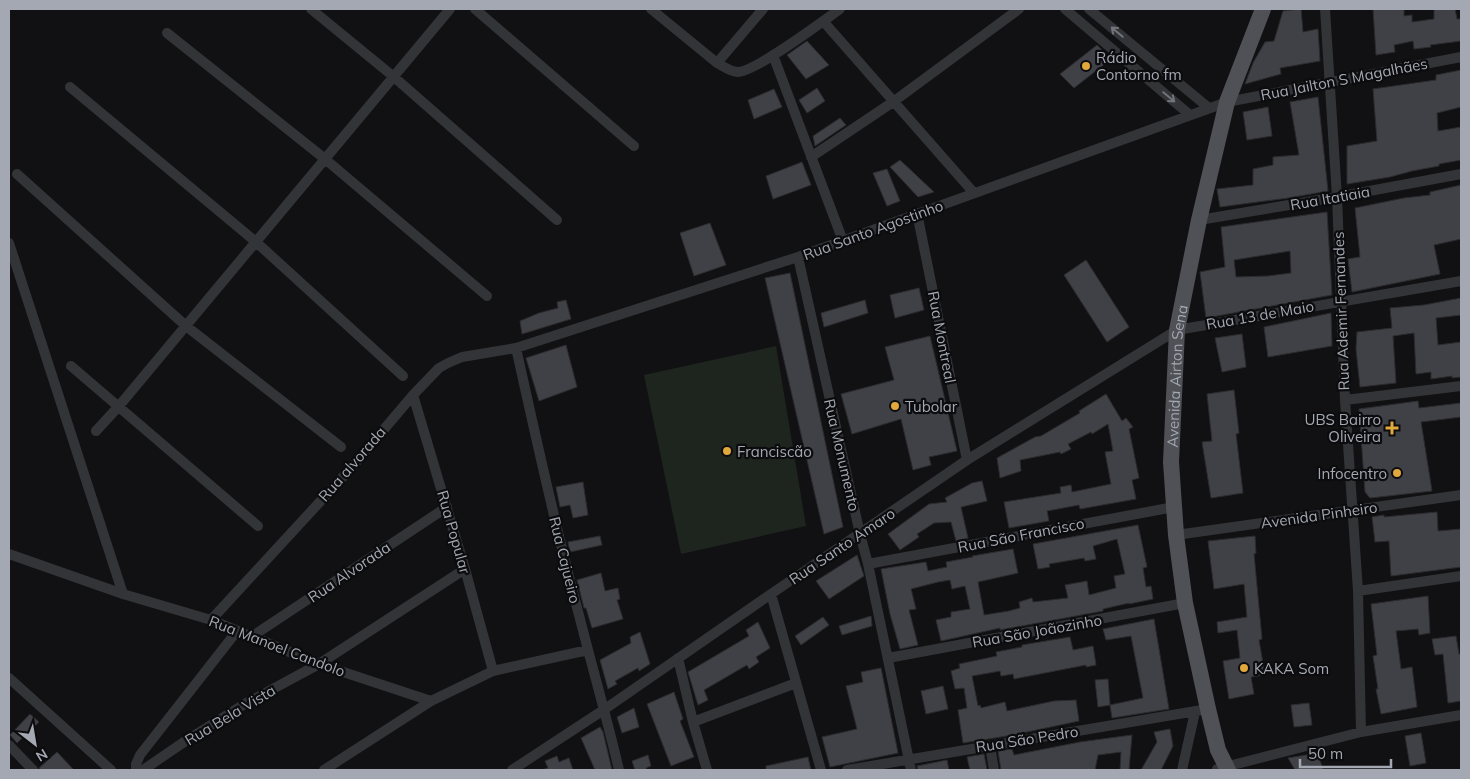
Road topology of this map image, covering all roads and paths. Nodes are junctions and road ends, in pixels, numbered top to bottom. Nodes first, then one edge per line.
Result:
1 (311, 9) edge
2 (450, 9) edge
3 (475, 9) edge
4 (651, 9) edge
5 (763, 9) edge
6 (840, 9) edge
7 (1019, 9) edge
8 (1065, 9) edge
9 (1090, 9) edge
10 (1263, 9) edge
11 (1325, 9) edge
12 (823, 21) junction
13 (167, 33) dead end
14 (773, 55) junction
15 (1461, 57) edge
16 (717, 63) junction
17 (394, 77) junction
18 (1330, 82) junction
19 (70, 86) dead end
20 (893, 102) junction
21 (1227, 102) junction
22 (1209, 108) junction
23 (1190, 115) junction
24 (634, 146) dead end
25 (811, 157) junction
26 (325, 159) junction
27 (17, 174) dead end
28 (1461, 174) edge
29 (974, 193) junction
30 (1337, 197) junction
31 (917, 213) junction
32 (557, 220) dead end
33 (1199, 220) junction
34 (843, 241) junction
35 (256, 242) junction
36 (9, 243) edge
37 (798, 258) junction
38 (1461, 281) edge
39 (487, 296) dead end
40 (1340, 300) junction
41 (186, 326) junction
42 (1177, 330) junction
43 (516, 348) junction
44 (71, 366) dead end
45 (403, 376) dead end
46 (1461, 386) edge
47 (413, 395) junction
48 (1345, 400) junction
49 (119, 406) junction
50 (96, 431) dead end
51 (341, 447) dead end
52 (967, 460) junction
53 (1461, 495) edge
54 (447, 507) junction
55 (1174, 507) junction
56 (1353, 509) junction
57 (258, 526) dead end
58 (860, 534) junction
59 (1176, 535) junction
60 (9, 554) edge
61 (868, 564) junction
62 (465, 569) junction
63 (1461, 576) edge
64 (1358, 591) junction
65 (123, 594) junction
66 (771, 594) junction
67 (1185, 603) junction
68 (211, 620) junction
69 (237, 631) junction
70 (251, 637) junction
71 (588, 650) junction
72 (678, 658) junction
73 (888, 658) junction
74 (319, 664) junction
75 (493, 670) junction
76 (9, 678) edge
77 (796, 683) junction
78 (430, 701) junction
79 (605, 709) junction
80 (1202, 711) junction
81 (1461, 715) edge
82 (693, 722) junction
83 (1361, 732) junction
84 (9, 746) edge
85 (990, 746) junction
86 (909, 759) junction
87 (1222, 769) edge
88 (33, 770) edge
89 (111, 770) edge
90 (136, 770) edge
91 (143, 770) edge
92 (324, 770) edge
93 (512, 770) edge
94 (619, 770) edge
95 (707, 770) edge
96 (821, 770) edge
97 (846, 770) edge
98 (911, 770) edge
99 (994, 770) edge
100 (1182, 770) edge

1 - 17 street
2 - 17 street
3 - 24 street
4 - 16 street
5 - 16 street
6 - 12 street
7 - 20 street
8 -> 23 street
22 -> 9 street
10 - 21 main road, Avenida Airton Sena
11 - 18 street, Rua Ademir Fernandes
12 - 14 street
12 - 20 street
13 - 26 street
14 - 16 street
14 - 25 street
15 - 18 street, Rua Jailton S Magalhães
17 - 26 street
17 - 32 street
18 - 21 street, Rua Jailton S Magalhães
18 - 30 street, Rua Ademir Fernandes
19 - 35 street
20 - 25 street
20 - 29 street
21 - 22 street, Rua Santo Agostinho
21 - 33 main road, Avenida Airton Sena
22 - 23 street, Rua Santo Agostinho
23 - 29 street, Rua Santo Agostinho
25 - 34 street
26 - 35 street
26 - 39 street
27 - 41 street
28 - 30 street, Rua Itatiaia
29 - 31 street, Rua Santo Agostinho
30 - 33 street, Rua Itatiaia
30 - 40 street, Rua Ademir Fernandes
31 - 34 street, Rua Santo Agostinho
31 - 52 street, Rua Montreal
33 - 42 main road, Avenida Airton Sena
34 - 37 street, Rua Santo Agostinho
35 - 41 street
35 - 45 street
36 - 65 street
37 - 43 street, Rua Santo Agostinho
37 - 58 street, Rua Monumento
38 - 40 street, Rua 13 de Maio
40 - 42 street, Rua 13 de Maio
40 - 48 street, Rua Ademir Fernandes
41 - 49 street
41 - 51 street
42 - 52 street, Rua Santo Amaro
42 - 55 main road, Avenida Airton Sena
43 - 47 street, Rua alvorada
43 - 71 street, Rua Cajueiro
44 - 49 street
46 - 48 street
47 - 54 street, Rua Popular
47 - 68 street, Rua alvorada
48 - 56 street, Rua Ademir Fernandes
49 - 50 street
49 - 57 street
52 - 58 street, Rua Santo Amaro
53 - 56 street, Avenida Pinheiro
54 - 62 street, Rua Popular
54 - 70 street, Rua Alvorada
55 - 59 main road, Avenida Airton Sena
55 - 61 street, Rua São Francisco
56 - 59 street, Avenida Pinheiro
56 - 64 street, Rua Ademir Fernandes
58 - 61 street, Rua Monumento
58 - 66 street, Rua Santo Amaro
59 - 67 main road, Avenida Airton Sena
60 - 65 street, Rua Manoel Candolo
61 - 73 street, Rua Monumento
62 - 74 street, Rua Bela Vista
62 - 75 street, Rua Popular
63 - 64 street
64 - 83 street, Rua Ademir Fernandes
65 - 68 street, Rua Manoel Candolo
66 - 72 street, Rua Santo Amaro
66 - 77 street
67 - 73 street, Rua São Joãozinho
67 - 80 main road, Avenida Airton Sena
68 - 69 street, Rua Manoel Candolo
69 - 70 street, Rua Manoel Candolo
69 - 90 street
70 - 74 street, Rua Manoel Candolo
71 - 75 street
71 - 79 street, Rua Cajueiro
72 - 79 street, Rua Santo Amaro
72 - 82 street
73 - 86 street, Rua Monumento
74 - 78 street, Rua Manoel Candolo
74 - 91 street, Rua Bela Vista
75 - 78 street
76 - 89 street
77 - 82 street
77 - 96 street
78 - 92 street
79 - 93 street, Rua Santo Amaro
79 - 94 street, Rua Cajueiro
80 - 85 street, Rua São Pedro
80 - 87 main road, Avenida Airton Sena
80 - 100 street, Avenida Airton Sena
81 - 83 street
82 - 95 street
83 - 87 street
84 - 88 street
85 - 86 street, Rua São Pedro
85 - 99 street
86 - 97 street, Rua São Pedro
86 - 98 street, Rua Monumento

